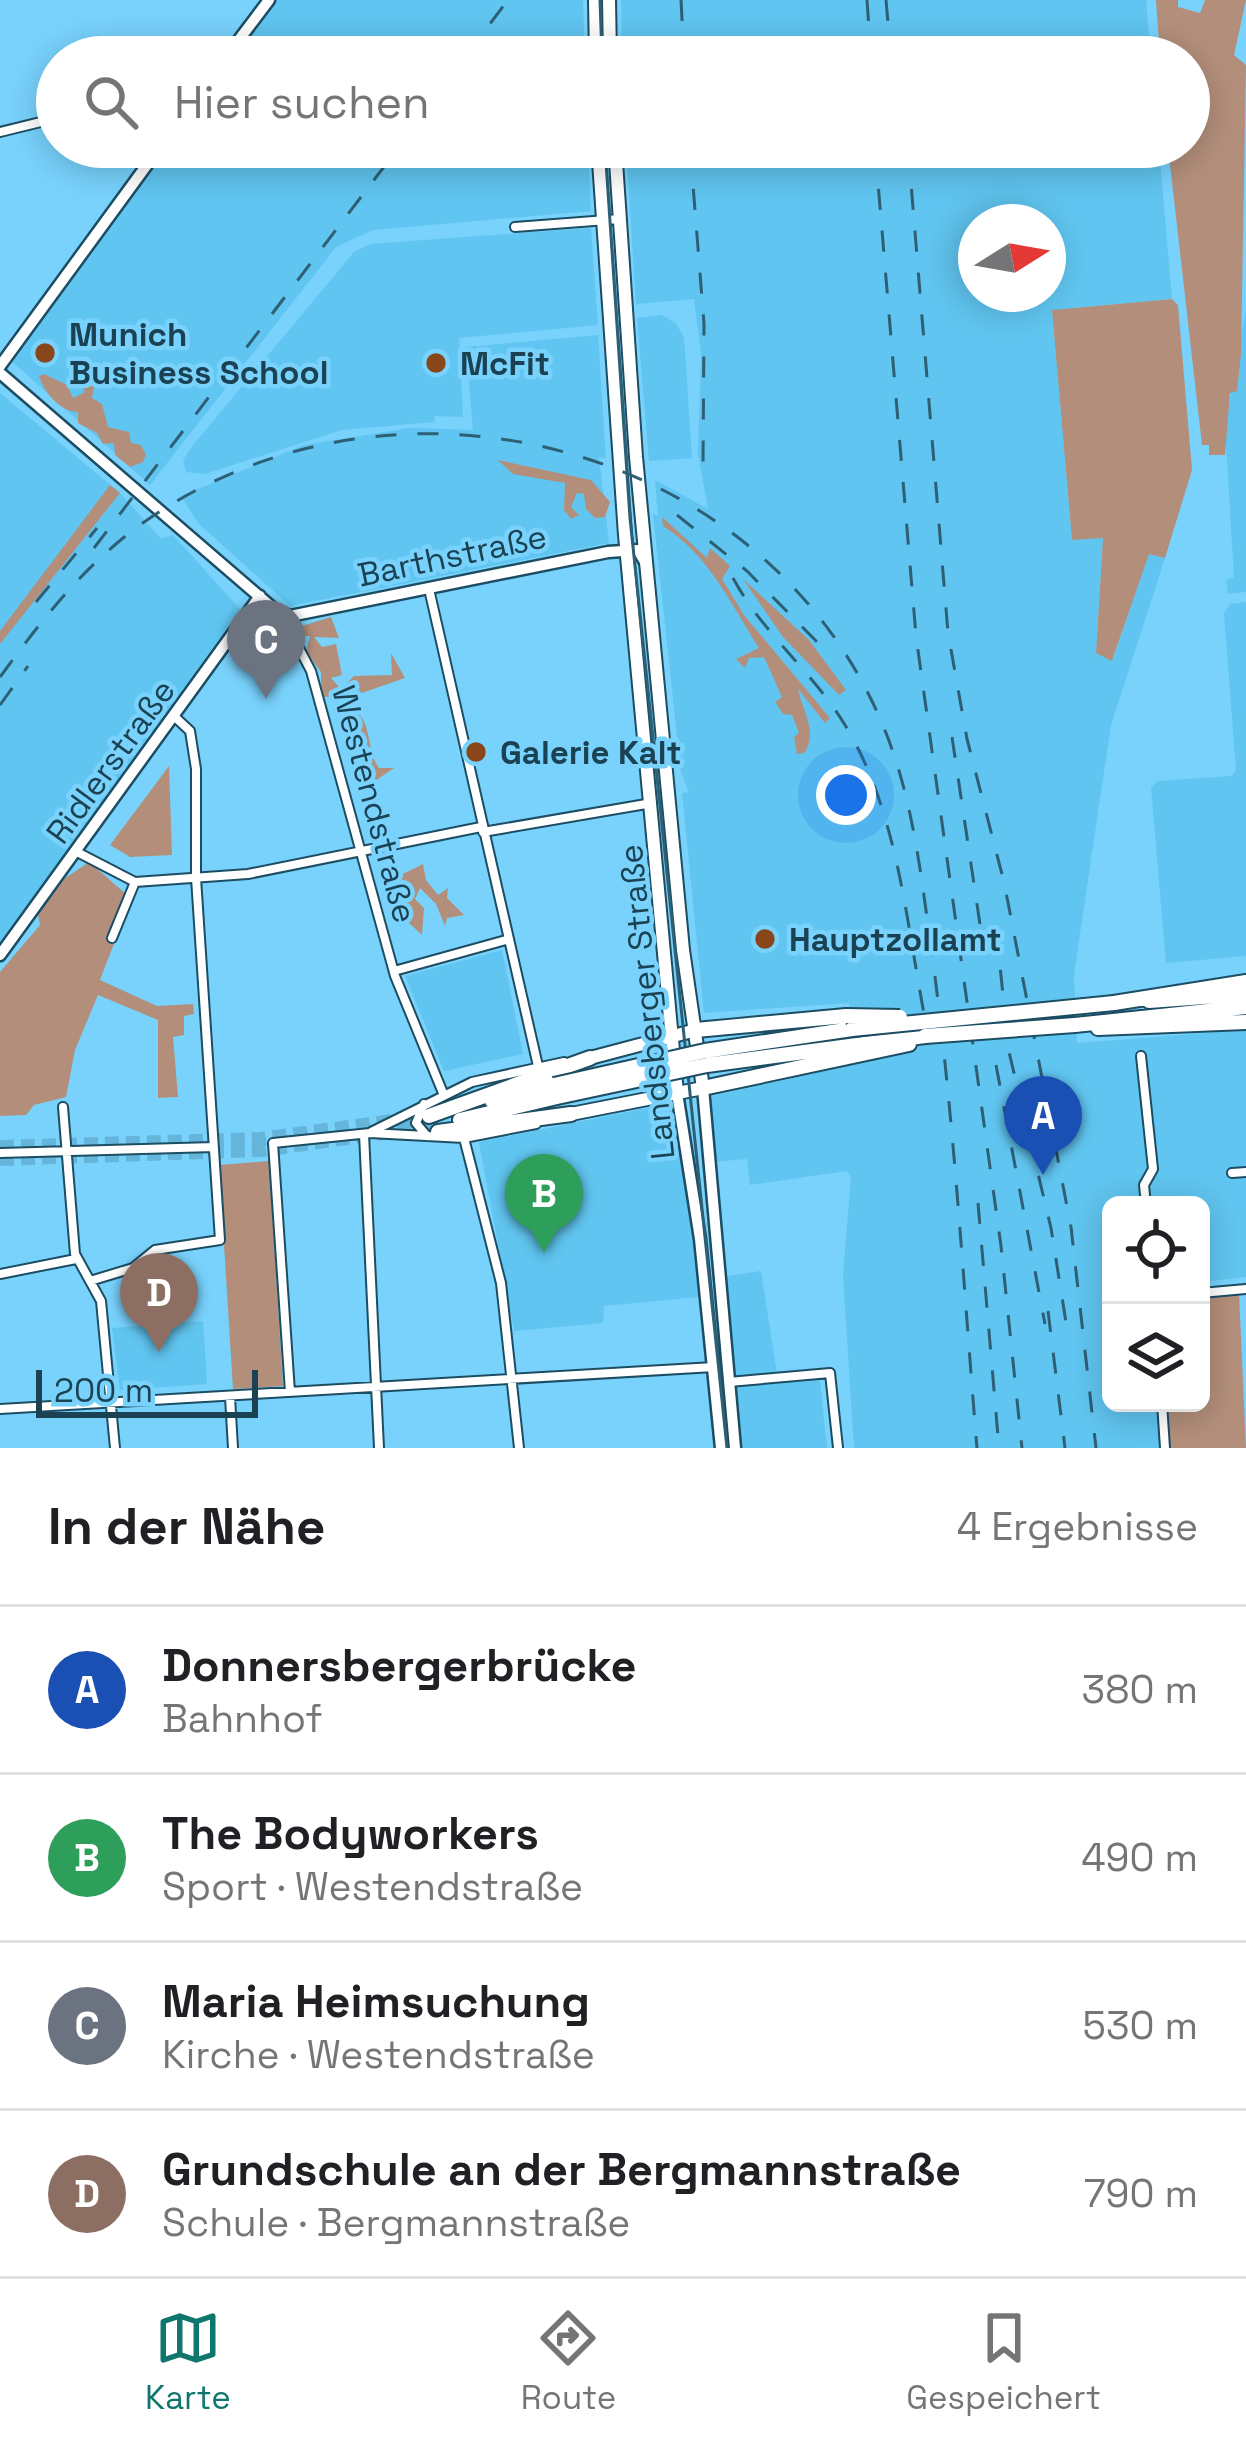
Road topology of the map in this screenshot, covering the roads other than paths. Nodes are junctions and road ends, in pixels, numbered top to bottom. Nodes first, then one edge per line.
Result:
1 (269, 0) edge
2 (595, 0) edge
3 (609, 0) edge
4 (242, 36) edge
5 (596, 36) edge
6 (610, 36) edge
7 (36, 123) edge
8 (0, 132) edge
9 (145, 168) edge
10 (599, 168) edge
11 (616, 168) edge
12 (620, 219) junction
13 (602, 220) junction
14 (515, 227) dead end
15 (0, 370) edge
16 (627, 549) junction
17 (650, 583) junction
18 (428, 589) junction
19 (260, 596) junction
20 (290, 616) junction
21 (180, 721) junction
22 (653, 803) junction
23 (482, 830) junction
24 (360, 850) junction
25 (77, 851) junction
26 (196, 878) junction
27 (135, 882) junction
28 (112, 938) dead end
29 (506, 940) junction
30 (0, 955) edge
31 (394, 971) junction
32 (1246, 982) edge
33 (1246, 994) edge
34 (1114, 1003) junction
35 (1246, 1007) edge
36 (935, 1018) junction
37 (1246, 1022) edge
38 (1075, 1025) junction
39 (696, 1030) junction
40 (947, 1034) junction
41 (672, 1039) junction
42 (1141, 1057) dead end
43 (590, 1058) junction
44 (538, 1066) junction
45 (703, 1088) junction
46 (556, 1091) junction
47 (443, 1093) junction
48 (677, 1093) junction
49 (63, 1107) dead end
50 (571, 1114) junction
51 (392, 1120) junction
52 (430, 1122) junction
53 (367, 1133) junction
54 (397, 1135) junction
55 (464, 1138) junction
56 (214, 1148) junction
57 (67, 1150) junction
58 (0, 1153) edge
59 (1246, 1172) edge
60 (1232, 1173) dead end
61 (1145, 1196) edge
62 (76, 1259) junction
63 (0, 1274) edge
64 (90, 1280) junction
65 (1246, 1289) edge
66 (1210, 1292) edge
67 (714, 1367) junction
68 (511, 1377) junction
69 (728, 1382) junction
70 (379, 1385) junction
71 (290, 1392) junction
72 (230, 1397) junction
73 (108, 1402) junction
74 (0, 1409) edge
75 (1163, 1412) edge
76 (115, 1448) edge
77 (233, 1448) edge
78 (379, 1448) edge
79 (519, 1448) edge
80 (721, 1448) edge
81 (735, 1448) edge
82 (838, 1448) edge
83 (1166, 1448) edge

1 - 4 street
2 - 5 main road
3 - 6 main road
7 - 8 street
9 - 15 street
10 - 13 main road, Landsberger Straße
11 - 12 main road, Landsberger Straße
12 - 13 street
12 - 17 main road, Landsberger Straße
13 - 14 street
13 - 16 main road, Landsberger Straße
15 - 19 street
16 - 17 street, Landsberger Straße
16 - 18 street, Barthstraße
16 - 22 main road, Landsberger Straße
17 - 39 main road, Landsberger Straße
18 - 20 street, Barthstraße
18 - 23 street
19 - 20 street
19 - 21 street, Ridlerstraße
20 - 24 street, Westendstraße
21 - 25 street, Ridlerstraße
21 - 26 street
22 - 23 street
22 - 41 main road, Landsberger Straße
23 - 24 street
23 - 29 street
24 - 26 street
24 - 31 street, Westendstraße
25 - 27 street
25 - 30 street, Ridlerstraße
26 - 27 street
26 - 56 street
27 - 28 street
29 - 31 street
29 - 44 street
31 - 47 street, Westendstraße
32 - 34 highway
33 - 34 highway
34 - 36 highway, bridge
35 - 38 highway
36 - 39 highway, bridge
36 - 46 highway, bridge
37 - 38 highway
38 - 40 highway, bridge
39 - 41 main road
39 - 45 main road, Landsberger Straße
40 - 45 highway, bridge
40 - 46 highway, bridge
41 - 43 main road
41 - 48 main road, Landsberger Straße
42 - 61 street
43 - 44 street
43 - 52 highway
44 - 47 street
45 - 48 main road
45 - 69 street, Landsberger Straße
46 - 52 highway
47 - 52 street
48 - 50 main road
48 - 67 street, Landsberger Straße
49 - 57 street
50 - 52 highway
50 - 55 street
51 - 52 street
51 - 53 street
51 - 54 street
52 - 54 street
52 - 55 street
53 - 54 street
53 - 70 street
53 - 71 street
55 - 68 street
56 - 57 street
56 - 64 street
57 - 58 street
57 - 62 street
59 - 60 street
62 - 63 street
62 - 64 street
64 - 73 street
65 - 66 street
67 - 68 street
67 - 80 street, Landsberger Straße
68 - 70 street
68 - 79 street
69 - 81 street, Landsberger Straße
69 - 82 street
70 - 71 street
70 - 78 street
71 - 72 street
72 - 73 street
72 - 77 street
73 - 74 street
73 - 76 street
75 - 83 street

